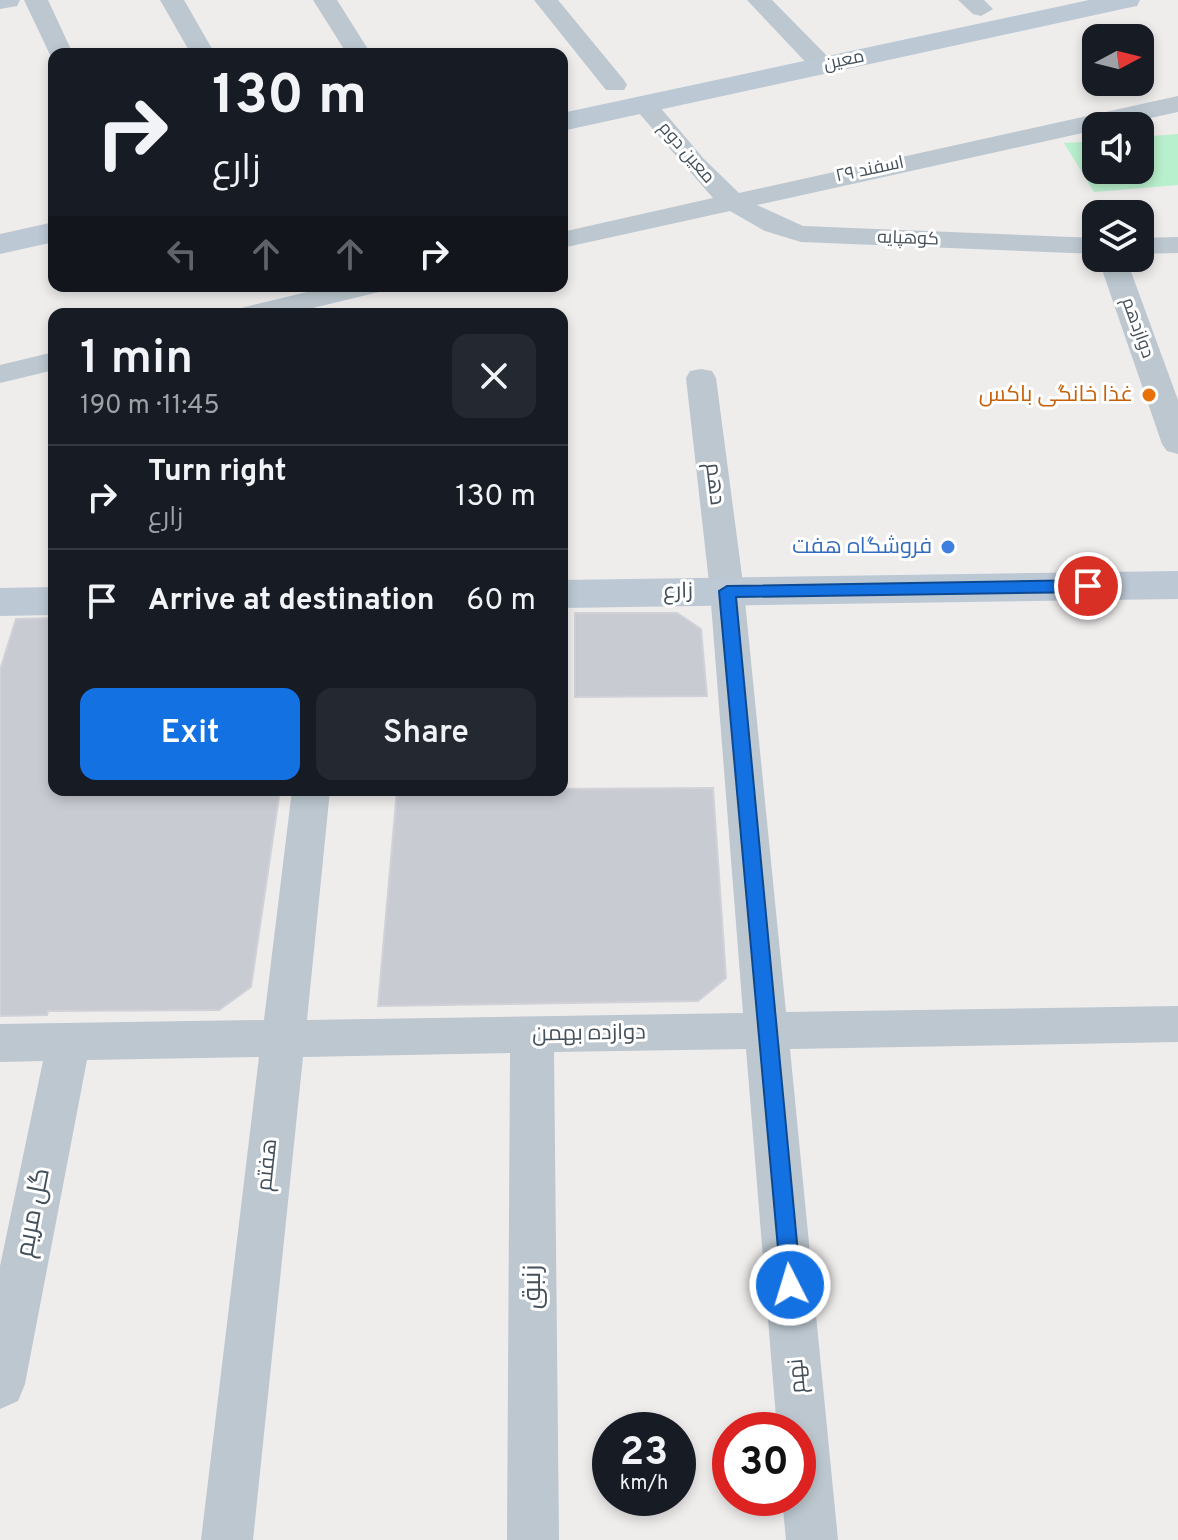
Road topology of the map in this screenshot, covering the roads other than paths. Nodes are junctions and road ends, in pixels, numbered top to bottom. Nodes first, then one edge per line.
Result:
1 (7, 0) edge
2 (36, 0) edge
3 (172, 0) edge
4 (325, 0) edge
5 (546, 0) edge
6 (759, 0) edge
7 (1127, 0) edge
8 (0, 1) edge
9 (58, 48) edge
10 (200, 48) edge
11 (355, 48) edge
12 (823, 66) junction
13 (615, 85) dead end
14 (644, 104) junction
15 (1178, 104) edge
16 (568, 121) edge
17 (728, 201) junction
18 (48, 233) edge
19 (568, 239) edge
20 (0, 244) edge
21 (1082, 245) edge
22 (1178, 245) edge
23 (1154, 246) edge
24 (1117, 272) edge
25 (344, 292) edge
26 (276, 308) edge
27 (48, 363) edge
28 (701, 378) dead end
29 (3, 381) edge
30 (1178, 444) edge
31 (1178, 585) edge
32 (727, 591) junction
33 (568, 594) edge
34 (48, 601) edge
35 (0, 602) edge
36 (310, 796) edge
37 (1178, 1024) edge
38 (768, 1031) junction
39 (532, 1035) junction
40 (282, 1038) junction
41 (69, 1042) junction
42 (0, 1043) edge
43 (0, 1384) edge
44 (227, 1540) edge
45 (533, 1540) edge
46 (812, 1540) edge

1 - 8 street
2 - 9 street
3 - 10 street
4 - 11 street
5 - 13 street
6 - 12 street
7 - 12 street, معین
12 - 14 street, معین
14 - 16 street, معین
14 - 17 street, معین دوم
15 - 17 street, ۲۹ اسفند
17 - 19 street, ۲۹ اسفند
17 - 21 street, کوهپایه
18 - 20 street
22 - 23 street
24 - 30 street, دوازدهم
25 - 26 street
27 - 29 street
28 - 32 street, دهم
31 - 32 street, زارع
32 - 33 street, زارع
32 - 38 street, نهم
34 - 35 street
36 - 40 street, هفتم
37 - 38 street, دوازده بهمن
38 - 39 street, دوازده بهمن
38 - 46 street, نهم
39 - 40 street, دوازده بهمن
39 - 45 street, زنبق
40 - 41 street, دوازده بهمن
40 - 44 street, هفتم
41 - 42 street, دوازده بهمن
41 - 43 street, گل مریم

